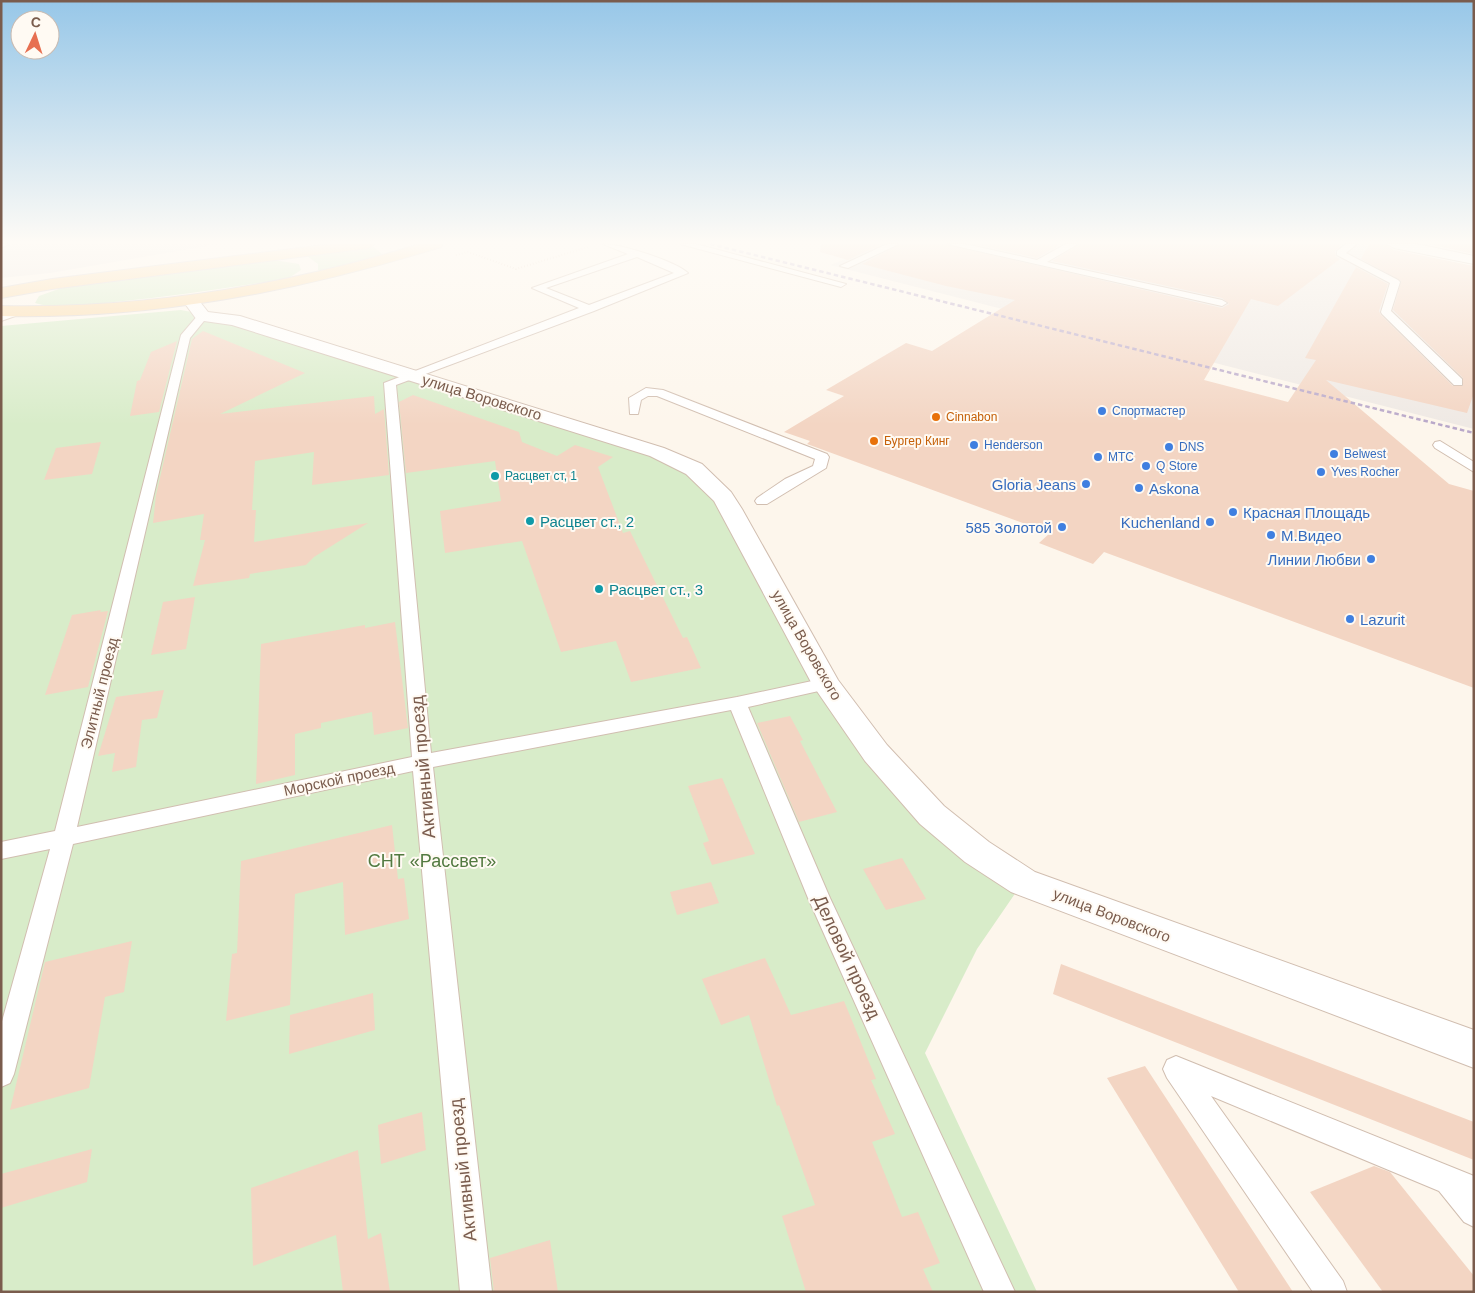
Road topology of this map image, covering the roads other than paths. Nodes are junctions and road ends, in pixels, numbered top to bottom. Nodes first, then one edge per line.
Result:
1 (25, 304) edge
2 (211, 304) edge
3 (578, 304) edge
4 (602, 304) edge
5 (1388, 304) edge
6 (197, 308) junction
7 (590, 309) junction
8 (9, 311) edge
9 (34, 312) junction
10 (1, 318) edge
11 (410, 375) junction
12 (1458, 382) dead end
13 (634, 411) dead end
14 (1440, 445) dead end
15 (1474, 468) edge
16 (762, 501) dead end
17 (826, 684) junction
18 (737, 703) junction
19 (422, 762) junction
20 (64, 837) junction
21 (1, 851) edge
22 (1474, 1049) edge
23 (1, 1074) edge
24 (1461, 1186) edge
25 (1474, 1212) edge
26 (476, 1292) edge
27 (1000, 1292) edge
28 (1332, 1292) edge

1 - 9 main road
2 - 6 main road
3 - 7 lane
4 - 7 lane
5 - 12 lane
6 - 9 main road
6 - 11 street, улица Воровского
6 - 20 lane, Элитный проезд
7 - 11 lane
8 - 9 main road
8 - 10 lane
11 - 17 street, улица Воровского
11 - 19 lane, Активный проезд
13 - 16 lane
14 - 15 lane
17 - 18 lane
17 - 22 street, улица Воровского
18 - 19 lane, Морской проезд
18 - 27 lane, Деловой проезд
19 - 20 lane, Морской проезд
19 - 26 lane, Активный проезд
20 - 21 lane, Морской проезд
20 - 23 lane, Элитный проезд
24 - 25 lane
24 - 28 lane

